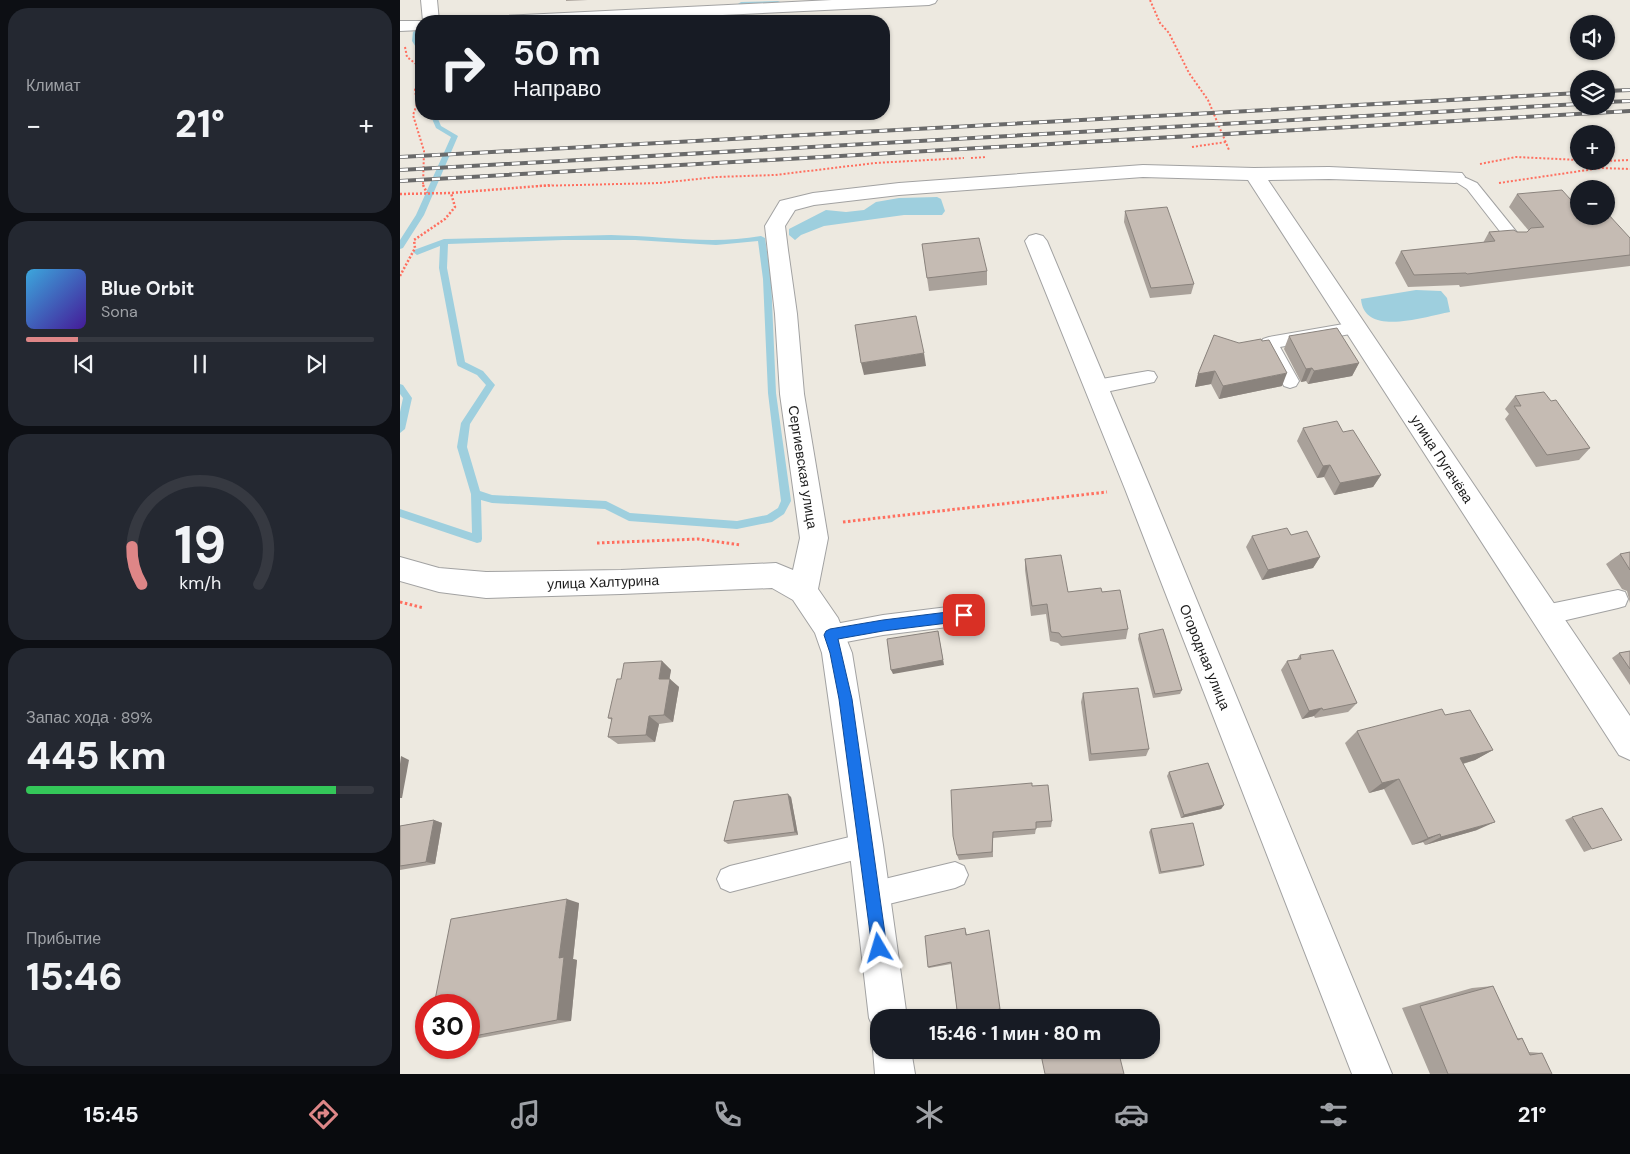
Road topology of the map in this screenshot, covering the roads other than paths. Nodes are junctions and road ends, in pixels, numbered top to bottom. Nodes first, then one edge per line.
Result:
1 (429, 0) edge
2 (930, 0) edge
3 (430, 15) edge
4 (626, 15) edge
5 (1243, 174) junction
6 (1464, 182) joint
7 (1514, 239) edge
8 (1036, 241) dead end
9 (1355, 328) junction
10 (1148, 377) dead end
11 (1290, 381) dead end
12 (1096, 386) junction
13 (400, 569) edge
14 (803, 591) junction
15 (1618, 599) dead end
16 (964, 615) dead end
17 (1545, 615) junction
18 (830, 635) junction
19 (1622, 718) edge
20 (1630, 744) edge
21 (866, 845) junction
22 (955, 875) dead end
23 (730, 878) dead end
24 (872, 895) junction
25 (887, 1009) edge
26 (893, 1059) edge
27 (895, 1074) edge
28 (1372, 1074) edge

1 - 3 street
2 - 4 street
5 - 6 street
5 - 9 street, улица Пугачёва
5 - 14 street, Сергиевская улица
6 - 7 lane
8 - 12 street, Огородная улица
9 - 11 lane
9 - 17 street, улица Пугачёва
10 - 12 lane
12 - 28 street, Огородная улица
13 - 14 street, улица Халтурина
14 - 18 street
15 - 17 lane
16 - 18 lane
17 - 19 street, улица Пугачёва
18 - 21 street
19 - 20 street, улица Пугачёва
21 - 23 lane
21 - 24 street
22 - 24 lane
24 - 25 street
26 - 27 street

